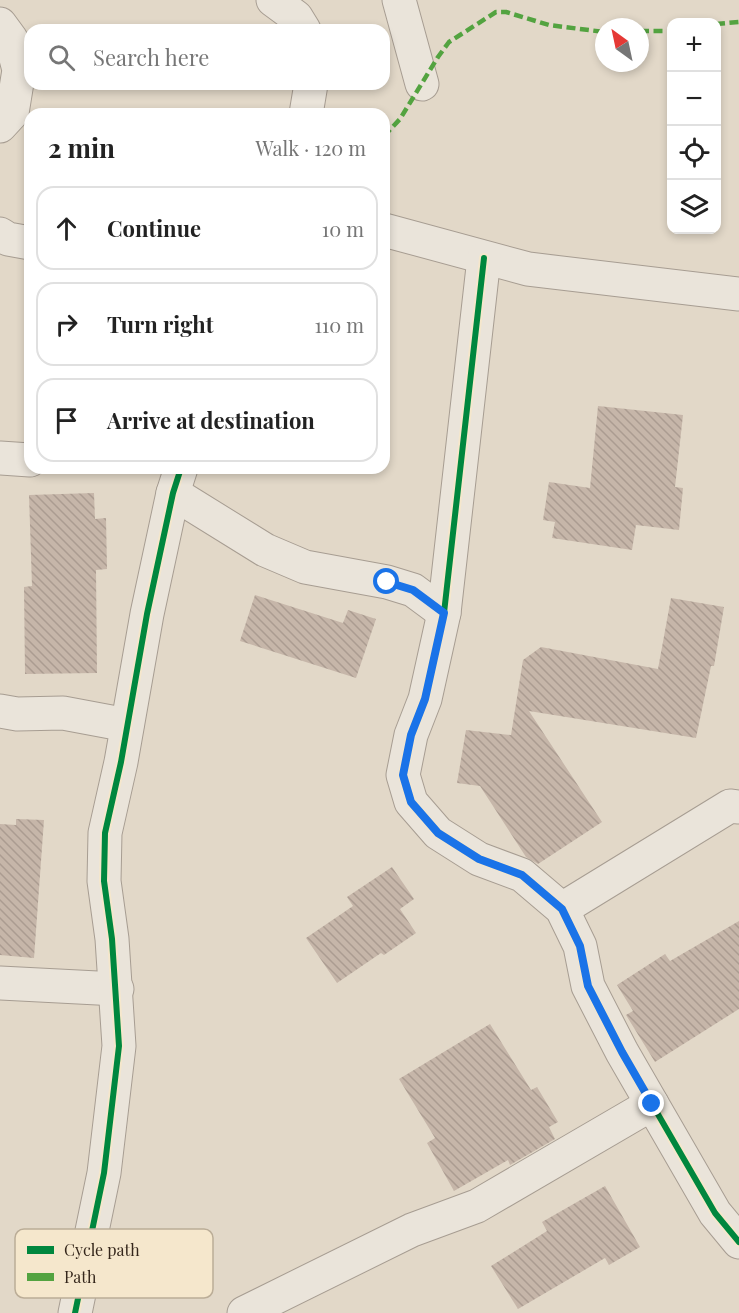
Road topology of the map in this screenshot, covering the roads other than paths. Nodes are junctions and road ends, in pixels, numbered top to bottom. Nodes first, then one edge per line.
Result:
1 (273, 0) edge
2 (399, 0) edge
3 (0, 24) edge
4 (300, 24) edge
5 (422, 84) dead end
6 (310, 90) edge
7 (307, 108) edge
8 (0, 126) edge
9 (390, 232) edge
10 (0, 234) edge
11 (24, 242) edge
12 (483, 258) junction
13 (739, 294) edge
14 (0, 458) edge
15 (24, 460) edge
16 (177, 481) edge
17 (444, 613) junction
18 (0, 711) edge
19 (128, 725) junction
20 (739, 807) edge
21 (562, 909) junction
22 (0, 983) edge
23 (117, 989) junction
24 (652, 1104) junction
25 (92, 1229) edge
26 (739, 1242) edge
27 (78, 1298) edge
28 (75, 1313) edge
29 (244, 1313) edge

1 - 4 street
2 - 5 street
3 - 8 street
6 - 7 street
9 - 12 street
10 - 11 street
12 - 13 street
12 - 17 street
14 - 15 street
16 - 17 street
16 - 19 street
17 - 21 street
18 - 19 street
19 - 23 street
20 - 21 street
21 - 24 street
22 - 23 street
23 - 25 street
24 - 26 street
24 - 29 street
27 - 28 street

